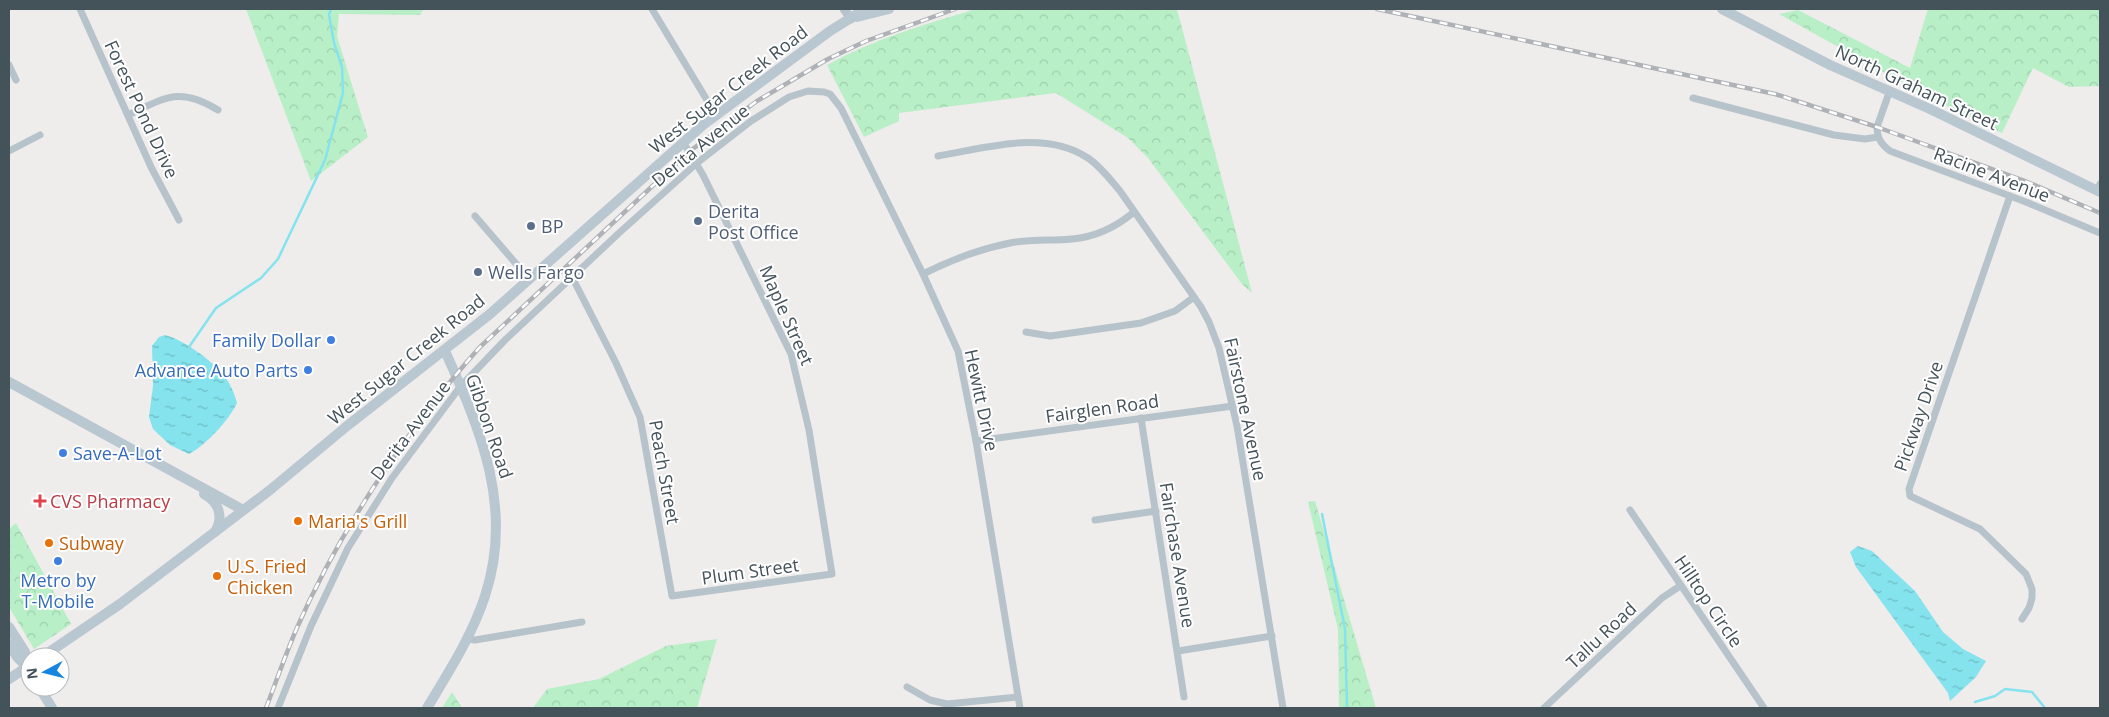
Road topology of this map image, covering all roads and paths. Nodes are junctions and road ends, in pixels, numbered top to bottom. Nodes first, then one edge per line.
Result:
1 (81, 9) edge
2 (652, 9) edge
3 (844, 9) edge
4 (865, 9) edge
5 (889, 9) edge
6 (1722, 9) edge
7 (851, 18) junction
8 (9, 65) edge
9 (16, 80) dead end
10 (1890, 90) junction
11 (830, 94) joint
12 (1693, 98) dead end
13 (218, 110) dead end
14 (128, 115) junction
15 (716, 115) junction
16 (40, 135) dead end
17 (1878, 137) junction
18 (683, 142) junction
19 (9, 151) edge
20 (938, 156) dead end
21 (697, 163) junction
22 (2099, 189) edge
23 (2010, 196) junction
24 (1134, 212) junction
25 (475, 216) dead end
26 (179, 220) dead end
27 (2100, 233) edge
28 (923, 274) junction
29 (572, 277) junction
30 (530, 280) junction
31 (1194, 297) junction
32 (1026, 332) dead end
33 (444, 351) junction
34 (9, 382) edge
35 (460, 387) junction
36 (1233, 406) junction
37 (1141, 418) junction
38 (976, 441) junction
39 (134, 452) junction
40 (243, 510) junction
41 (1630, 510) dead end
42 (1156, 511) junction
43 (1095, 520) dead end
44 (214, 532) junction
45 (832, 574) joint
46 (1680, 586) junction
47 (672, 596) joint
48 (2022, 619) dead end
49 (582, 622) dead end
50 (9, 627) edge
51 (1272, 636) junction
52 (466, 640) junction
53 (9, 644) edge
54 (22, 647) edge
55 (57, 647) edge
56 (1178, 651) junction
57 (20, 660) edge
58 (20, 673) edge
59 (9, 679) edge
60 (907, 687) dead end
61 (45, 697) edge
62 (1018, 697) junction
63 (1184, 697) dead end
64 (52, 708) edge
65 (278, 708) edge
66 (427, 708) edge
67 (1020, 708) edge
68 (1283, 708) edge
69 (1544, 708) edge
70 (1764, 708) edge

1 - 14 street, Forest Pond Drive
2 - 15 street
3 - 7 street
4 - 7 main road, West Sugar Creek Road
5 - 7 main road, West Sugar Creek Road
6 - 10 main road, North Graham Street
7 - 15 main road, West Sugar Creek Road
8 - 9 street
10 - 17 street
10 - 22 main road, North Graham Street
11 - 21 street, Derita Avenue
11 - 28 street, Hewitt Drive
12 - 17 street
13 - 14 street
14 - 26 street, Forest Pond Drive
15 - 18 main road, West Sugar Creek Road
16 - 19 street
17 - 23 street, Racine Avenue
18 - 21 street, Maple Street
18 - 30 main road, West Sugar Creek Road
20 - 24 street, Fairstone Avenue
21 - 29 street, Derita Avenue
21 - 45 street, Maple Street
23 - 27 street, Racine Avenue
23 - 48 street, Pickway Drive
24 - 28 street
24 - 31 street, Fairstone Avenue
25 - 30 street
28 - 38 street, Hewitt Drive
29 - 35 street, Derita Avenue
29 - 47 street, Peach Street
30 - 33 main road, West Sugar Creek Road
31 - 32 street
31 - 36 street, Fairstone Avenue
33 - 35 main road, Gibbon Road
33 - 40 main road, West Sugar Creek Road
34 - 39 main road
35 - 52 main road, Gibbon Road
35 - 65 street, Derita Avenue
36 - 37 street, Fairglen Road
36 - 51 street, Fairstone Avenue
37 - 38 street, Fairglen Road
37 - 42 street, Fairchase Avenue
38 - 62 street, Hewitt Drive
39 - 40 main road
39 - 44 main road
40 - 44 main road, West Sugar Creek Road
41 - 46 street, Hilltop Circle
42 - 43 street
42 - 56 street, Fairchase Avenue
44 - 55 main road, West Sugar Creek Road
45 - 47 street, Plum Street
46 - 69 street, Tallu Road
46 - 70 street, Hilltop Circle
49 - 52 street
50 - 54 main road
51 - 56 street
51 - 68 street, Fairstone Avenue
52 - 66 main road, Gibbon Road
53 - 57 main road
56 - 63 street, Fairchase Avenue
58 - 59 main road
60 - 62 street
61 - 64 main road
62 - 67 street, Hewitt Drive

